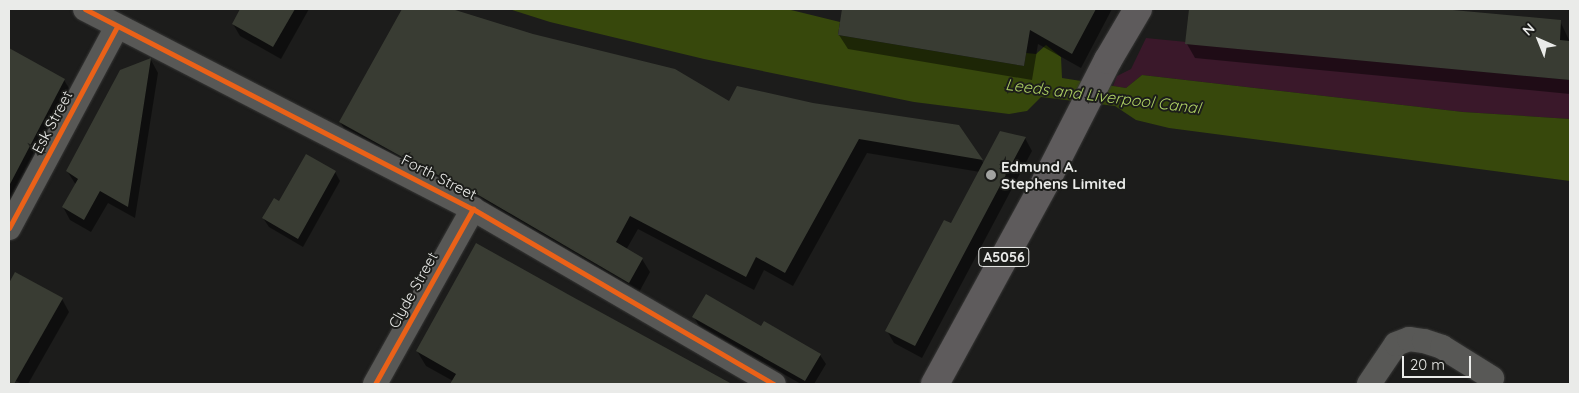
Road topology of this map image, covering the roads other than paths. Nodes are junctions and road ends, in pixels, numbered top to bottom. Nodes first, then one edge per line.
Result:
1 (84, 9) edge
2 (1138, 9) edge
3 (117, 27) junction
4 (473, 208) junction
5 (9, 228) edge
6 (1492, 378) dead end
7 (771, 383) edge
8 (375, 384) edge
9 (935, 384) edge
10 (1369, 384) edge

1 - 3 street, Forth Street
2 - 9 main road, A5056
3 - 4 street, Forth Street
3 - 5 street, Esk Street
4 - 7 street, Forth Street
4 - 8 street, Clyde Street
6 - 10 street

